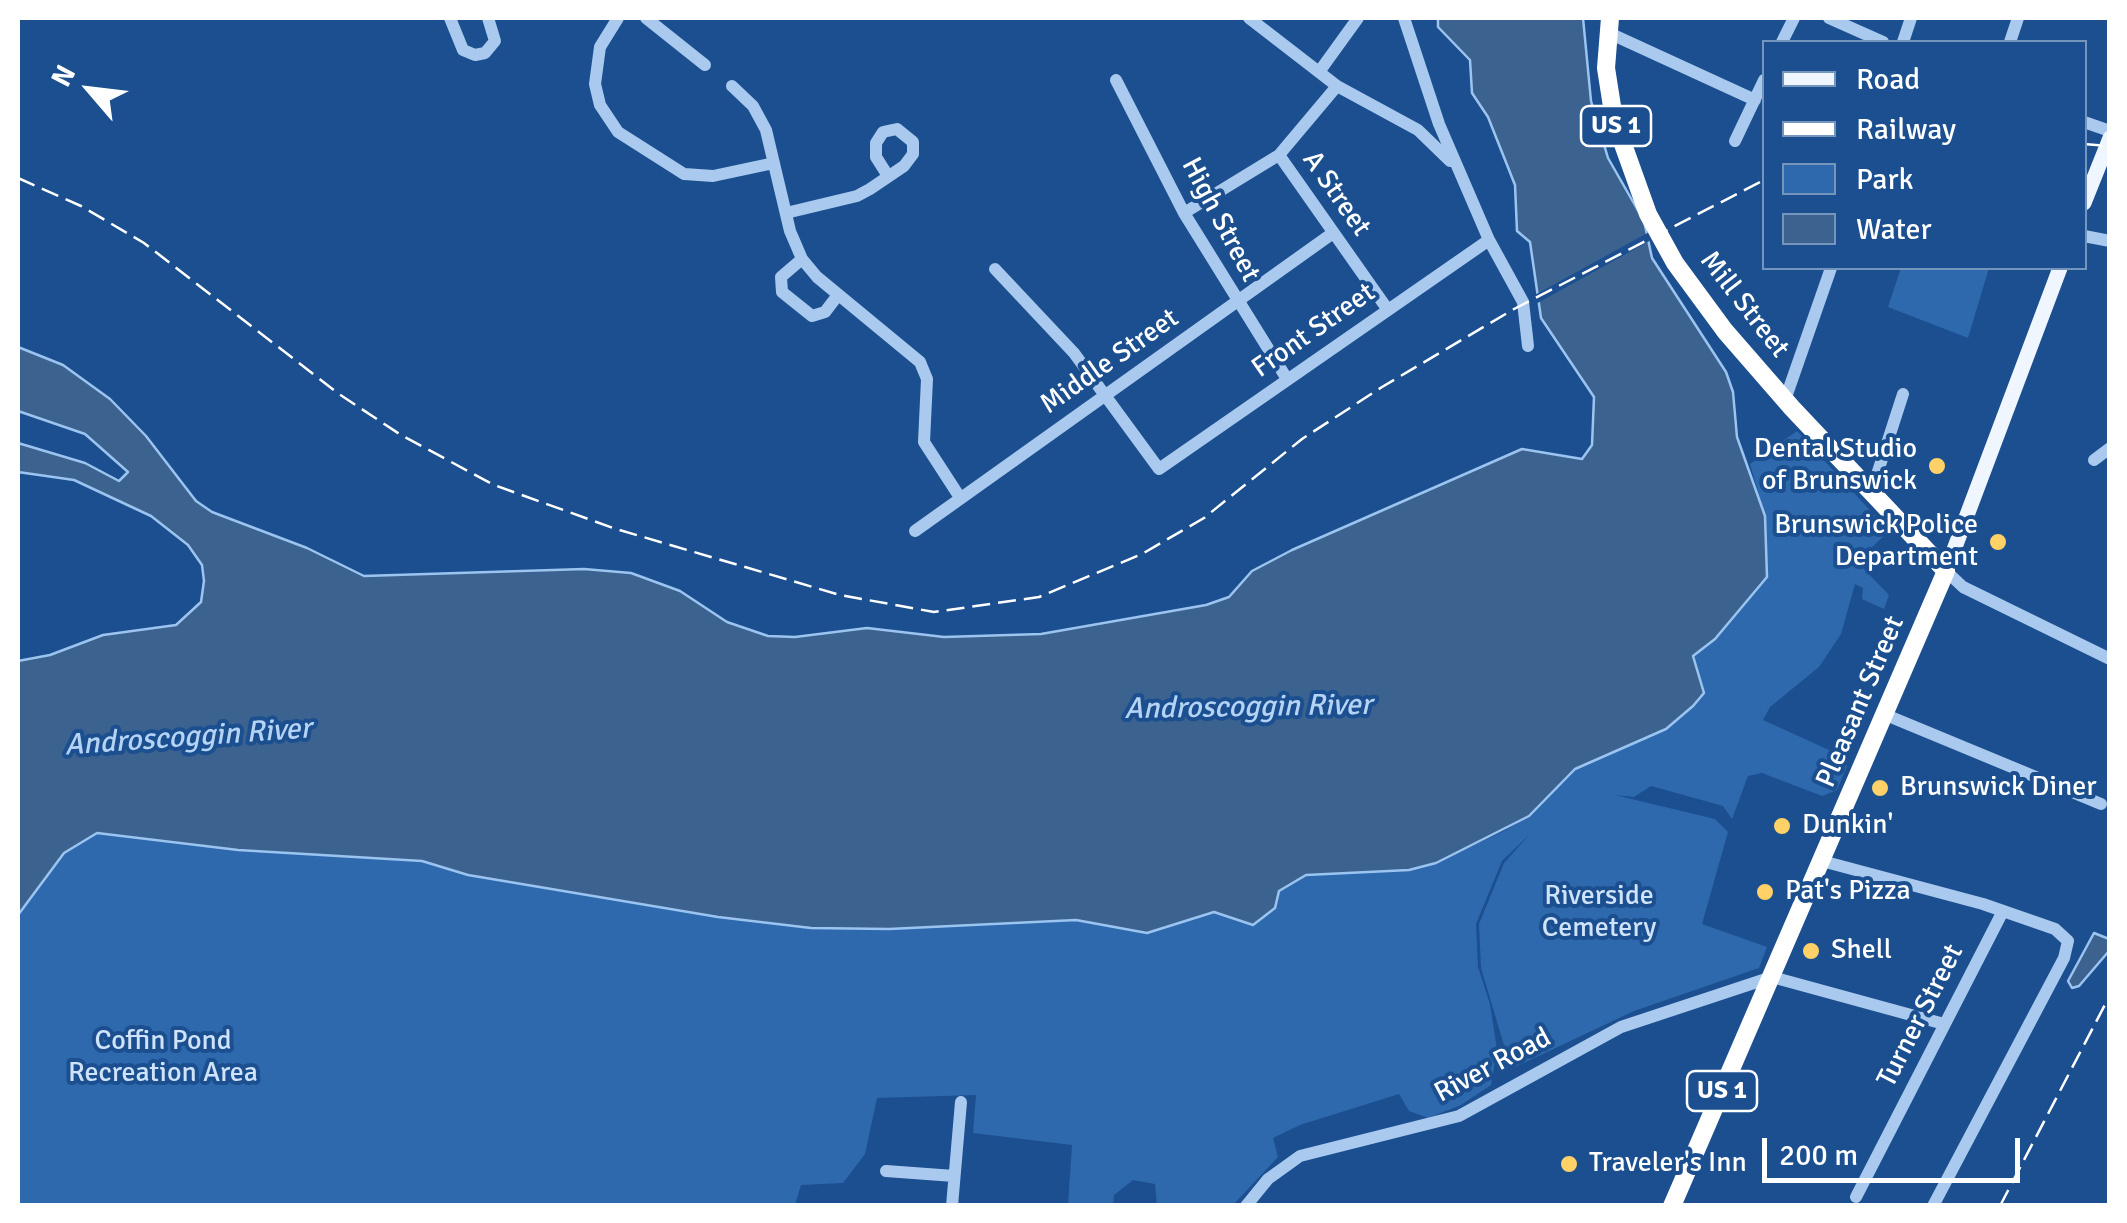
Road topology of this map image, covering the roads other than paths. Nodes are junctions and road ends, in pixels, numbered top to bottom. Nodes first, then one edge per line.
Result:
1 (450, 18) edge
2 (488, 18) edge
3 (618, 18) edge
4 (646, 18) edge
5 (1250, 18) edge
6 (1358, 18) edge
7 (1404, 18) edge
8 (1829, 18) edge
9 (1609, 25) edge
10 (1878, 40) edge
11 (705, 66) dead end
12 (1320, 72) junction
13 (1116, 80) dead end
14 (1762, 84) edge
15 (732, 86) dead end
16 (1338, 86) junction
17 (1755, 100) junction
18 (2087, 123) edge
19 (2110, 134) edge
20 (1735, 141) dead end
21 (1278, 155) junction
22 (774, 163) junction
23 (1456, 168) junction
24 (888, 176) dead end
25 (2087, 196) edge
26 (786, 213) junction
27 (1184, 213) junction
28 (1332, 234) junction
29 (1487, 235) junction
30 (802, 259) junction
31 (995, 269) dead end
32 (1830, 270) edge
33 (2059, 270) edge
34 (838, 296) junction
35 (1236, 303) junction
36 (1388, 310) junction
37 (1528, 346) dead end
38 (1287, 379) junction
39 (1903, 394) dead end
40 (1108, 396) junction
41 (1785, 400) junction
42 (2110, 448) edge
43 (2094, 460) dead end
44 (1870, 493) junction
45 (959, 496) junction
46 (915, 531) dead end
47 (1918, 541) junction
48 (1946, 571) junction
49 (1924, 625) junction
50 (2110, 658) edge
51 (1886, 715) junction
52 (2101, 804) dead end
53 (1822, 861) junction
54 (2003, 911) junction
55 (1772, 977) junction
56 (1944, 1024) junction
57 (961, 1102) dead end
58 (886, 1171) dead end
59 (954, 1176) junction
60 (1856, 1197) dead end
61 (952, 1206) edge
62 (1246, 1206) edge
63 (1672, 1206) edge
64 (1933, 1206) edge

1 - 2 street
3 - 22 street
4 - 11 street
5 - 12 street
6 - 12 street
7 - 23 street
8 - 10 street
9 - 17 street
9 - 41 highway, Mill Street / US 1
12 - 16 street
13 - 27 street, High Street
14 - 17 street
15 - 22 street
16 - 21 street
16 - 23 street
17 - 20 street
18 - 19 street
19 - 25 main road
21 - 27 street
21 - 28 street, A Street
22 - 26 street
23 - 29 street
24 - 26 street
26 - 30 street
27 - 35 street, High Street
28 - 35 street, Middle Street
28 - 36 street, A Street
29 - 36 street, Front Street
29 - 37 street
30 - 34 street
30 - 34 street
31 - 40 street
32 - 41 street
33 - 48 main road, Pleasant Street
34 - 45 street
35 - 38 street, High Street
35 - 40 street, Middle Street
36 - 38 street, Front Street
38 - 40 street, Front Street
39 - 44 street
40 - 45 street, Middle Street
41 - 44 highway, Mill Street / US 1
42 - 43 street
44 - 47 highway, Mill Street / US 1
45 - 46 street, Middle Street
47 - 48 highway, Mill Street
47 - 49 highway, US 1
48 - 49 highway, Pleasant Street
48 - 50 street
49 - 51 highway, Pleasant Street / US 1
51 - 52 street
51 - 53 highway, Pleasant Street / US 1
53 - 54 street
53 - 55 highway, Pleasant Street / US 1
54 - 56 street, Turner Street
54 - 64 street
55 - 56 street
55 - 62 street, River Road
55 - 63 highway, Pleasant Street / US 1
56 - 60 street, Turner Street
57 - 59 street
58 - 59 street
59 - 61 street

